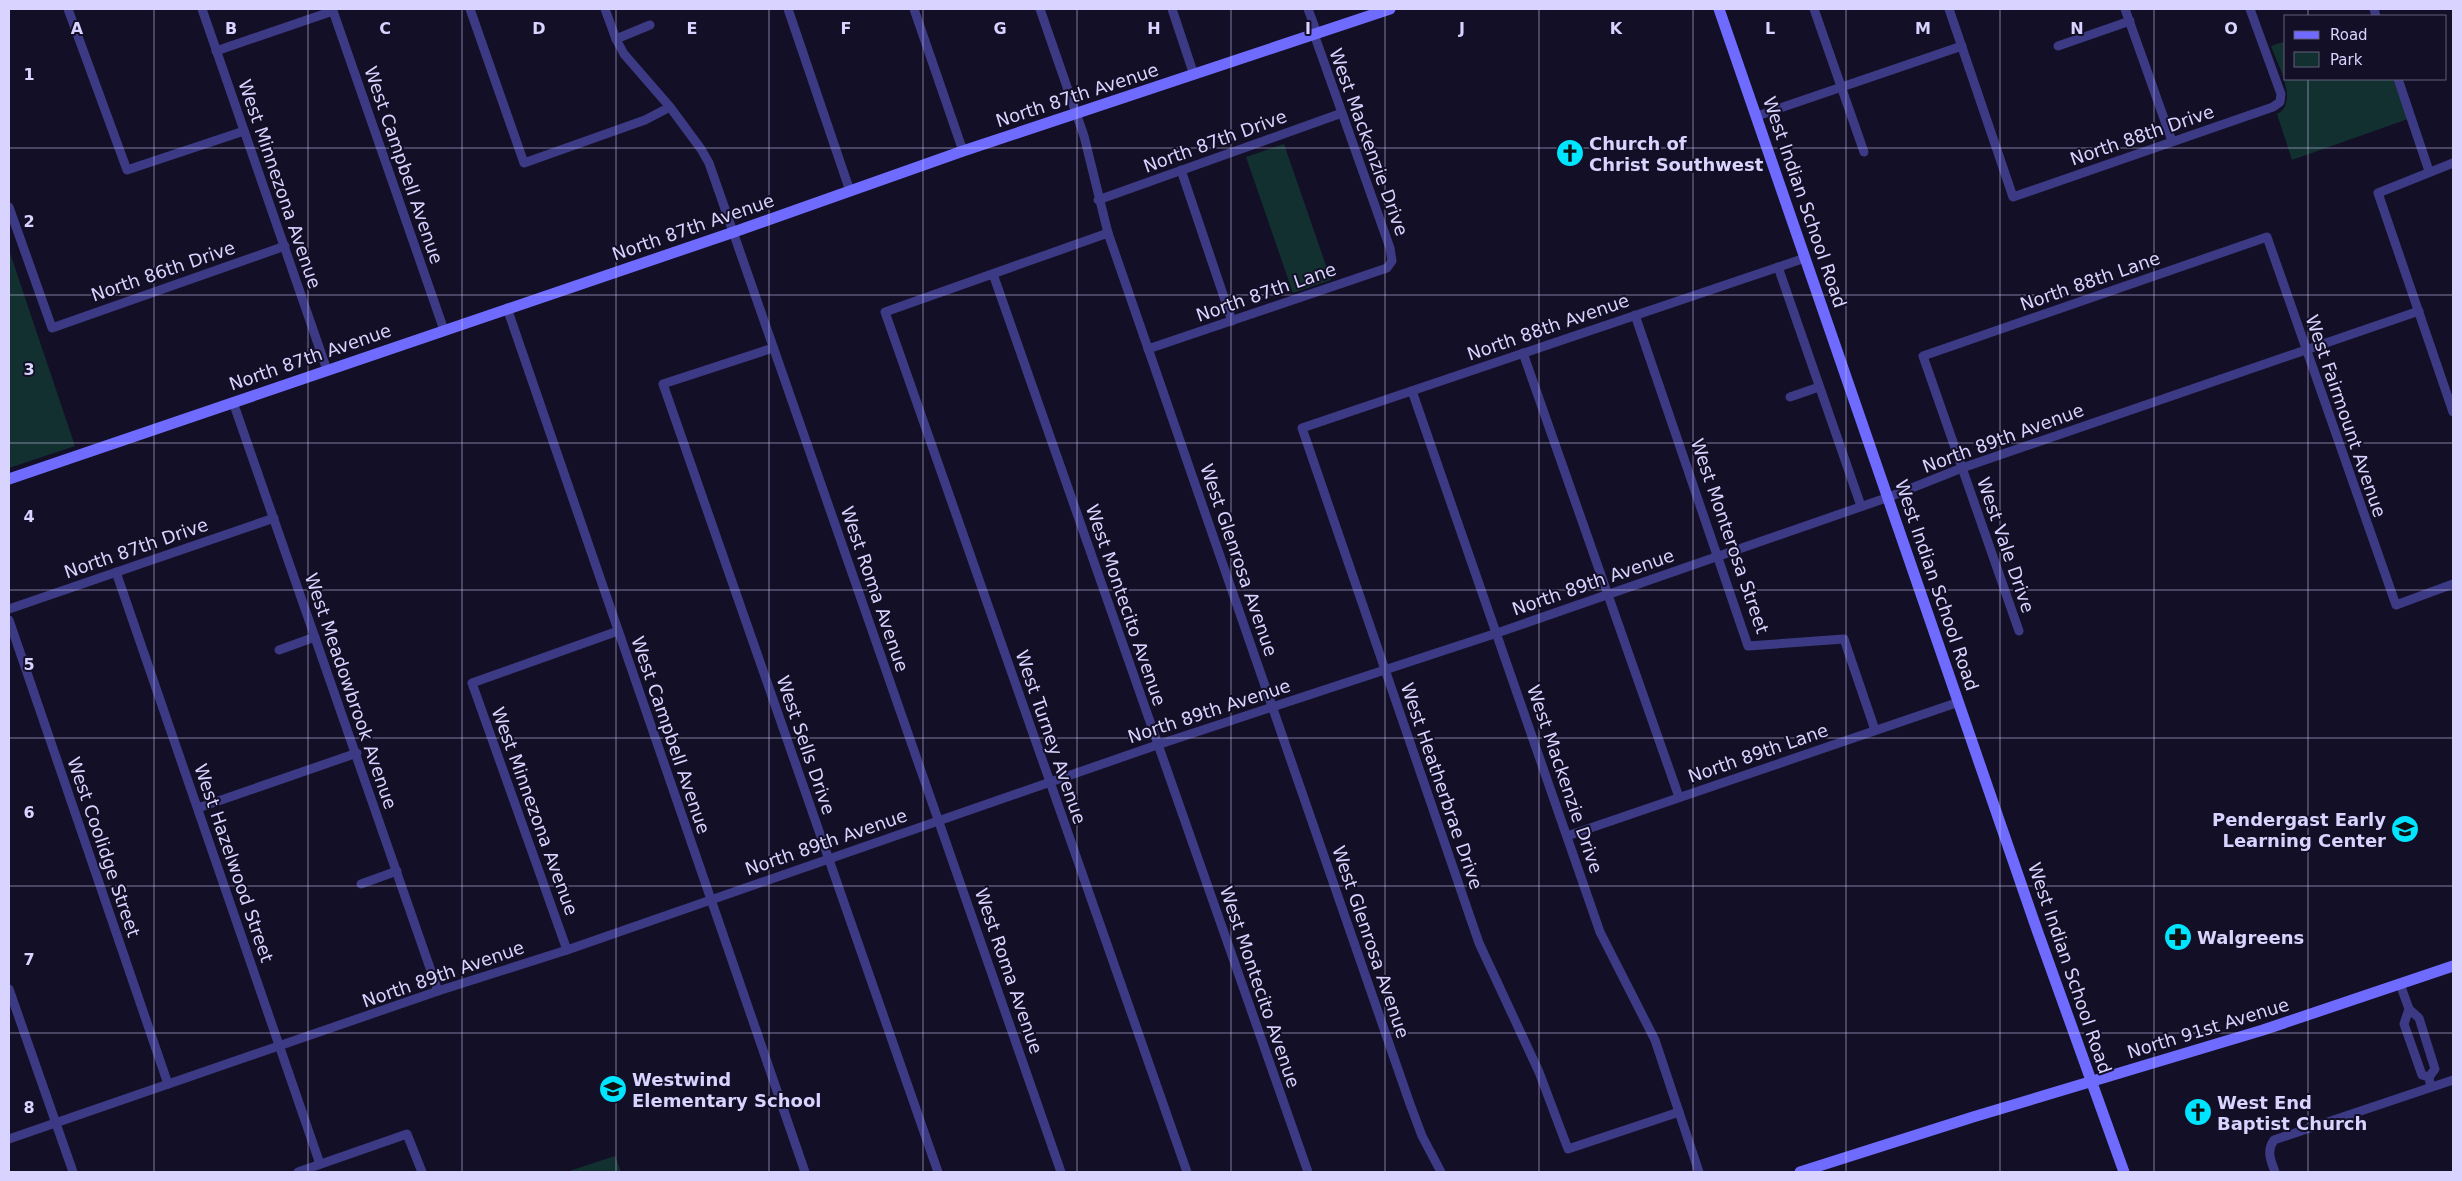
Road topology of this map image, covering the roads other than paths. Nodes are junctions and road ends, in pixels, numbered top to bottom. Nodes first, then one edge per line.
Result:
1 (68, 9) edge
2 (202, 9) edge
3 (470, 9) edge
4 (605, 9) edge
5 (788, 9) edge
6 (914, 9) edge
7 (1040, 9) edge
8 (1172, 9) edge
9 (1308, 9) edge
10 (1390, 9) edge
11 (1719, 9) edge
12 (1814, 9) edge
13 (1949, 9) edge
14 (2125, 9) edge
15 (2250, 9) edge
16 (2130, 21) junction
17 (650, 25) dead end
18 (1315, 34) junction
19 (616, 39) junction
20 (1962, 46) junction
21 (2058, 46) dead end
22 (216, 51) junction
23 (1194, 75) junction
24 (2398, 80) edge
25 (1841, 86) junction
26 (670, 107) junction
27 (1342, 113) junction
28 (1076, 114) junction
29 (1756, 116) junction
30 (244, 131) junction
31 (2172, 141) junction
32 (963, 151) junction
33 (1864, 152) dead end
34 (2453, 163) edge
35 (1181, 170) junction
36 (2429, 171) junction
37 (850, 191) junction
38 (1098, 200) junction
39 (9, 207) edge
40 (734, 232) junction
41 (1108, 234) junction
42 (2267, 237) joint
43 (285, 246) junction
44 (1805, 258) junction
45 (1392, 261) joint
46 (1778, 267) junction
47 (993, 274) junction
48 (507, 308) junction
49 (2419, 311) junction
50 (1635, 315) junction
51 (1232, 321) junction
52 (444, 330) junction
53 (773, 348) junction
54 (1148, 349) junction
55 (2305, 350) junction
56 (1524, 353) junction
57 (1923, 356) joint
58 (328, 370) junction
59 (1819, 387) junction
60 (1412, 391) junction
61 (1790, 397) dead end
62 (233, 402) junction
63 (2453, 412) edge
64 (1302, 428) joint
65 (1962, 468) junction
66 (9, 479) edge
67 (1889, 497) junction
68 (1861, 506) junction
69 (274, 518) junction
70 (1719, 556) junction
71 (116, 572) junction
72 (2453, 584) edge
73 (1607, 594) junction
74 (9, 609) edge
75 (9, 620) edge
76 (618, 631) junction
77 (2018, 631) dead end
78 (1497, 633) junction
79 (315, 637) junction
80 (279, 650) dead end
81 (1384, 672) junction
82 (1959, 702) junction
83 (1273, 708) junction
84 (1875, 730) junction
85 (1157, 745) junction
86 (357, 753) junction
87 (1050, 782) junction
88 (1679, 797) junction
89 (198, 808) junction
90 (940, 820) junction
91 (1567, 836) junction
92 (828, 858) junction
93 (397, 871) junction
94 (361, 884) dead end
95 (710, 898) junction
96 (567, 950) junction
97 (2453, 966) edge
98 (2400, 984) junction
99 (9, 989) edge
100 (438, 991) junction
101 (2409, 1009) junction
102 (281, 1047) junction
103 (2429, 1078) junction
104 (2453, 1080) edge
105 (2092, 1082) junction
106 (168, 1084) junction
107 (2432, 1088) junction
108 (1679, 1112) junction
109 (55, 1123) junction
110 (9, 1139) edge
111 (320, 1164) junction
112 (73, 1172) edge
113 (298, 1172) edge
114 (422, 1172) edge
115 (805, 1172) edge
116 (938, 1172) edge
117 (1061, 1172) edge
118 (1186, 1172) edge
119 (1308, 1172) edge
120 (1441, 1172) edge
121 (1699, 1172) edge
122 (1800, 1172) edge
123 (2124, 1172) edge
124 (2276, 1172) edge

1 - 30 street
2 - 22 street, West Minnezona Avenue
3 - 26 street
4 - 19 street, West Roma Avenue
5 - 37 street
6 - 32 street
7 - 28 street, West Glenrosa Avenue
8 - 23 street
9 - 18 street, West Mackenzie Drive
10 - 18 main road, North 87th Avenue
11 - 29 main road, West Indian School Road
12 - 25 street
13 - 20 street
14 - 16 street
15 - 31 street, North 88th Drive
16 - 21 street
16 - 31 street
17 - 19 street
18 - 23 main road, North 87th Avenue
18 - 27 street, West Mackenzie Drive
19 - 26 street, West Roma Avenue
20 - 25 street
20 - 31 street, North 88th Drive
22 - 30 street, West Minnezona Avenue
22 - 52 street, West Campbell Avenue
23 - 28 main road, North 87th Avenue
24 - 36 street
25 - 29 street
25 - 33 street
26 - 40 street, West Roma Avenue
27 - 35 street, North 87th Drive
27 - 45 street, West Mackenzie Drive
28 - 32 main road, North 87th Avenue
28 - 38 street, West Glenrosa Avenue
29 - 44 main road, West Indian School Road
30 - 43 street, West Minnezona Avenue
32 - 37 main road, North 87th Avenue
34 - 36 street
35 - 38 street, North 87th Drive
35 - 51 street
36 - 49 street
37 - 40 main road, North 87th Avenue
38 - 41 street, West Glenrosa Avenue
39 - 43 street, North 86th Drive
40 - 48 main road, North 87th Avenue
40 - 53 street, West Roma Avenue
41 - 47 street
41 - 54 street, West Glenrosa Avenue
42 - 55 street, West Fairmount Avenue
42 - 57 street, North 88th Lane
43 - 58 street, West Minnezona Avenue
44 - 46 street, North 88th Avenue
44 - 67 main road, West Indian School Road
45 - 51 street, North 87th Lane
46 - 50 street, North 88th Avenue
46 - 59 street
47 - 85 street, West Montecito Avenue
47 - 87 street, West Turney Avenue
48 - 52 main road, North 87th Avenue
48 - 76 street, West Campbell Avenue
49 - 55 street, North 89th Avenue
49 - 63 street
50 - 56 street, North 88th Avenue
50 - 70 street, West Monterosa Street
51 - 54 street, North 87th Lane
52 - 58 main road, North 87th Avenue
53 - 90 street, West Roma Avenue
53 - 92 street, West Sells Drive
54 - 83 street, West Glenrosa Avenue
55 - 65 street, North 89th Avenue
55 - 72 street, West Fairmount Avenue
56 - 60 street, North 88th Avenue
56 - 73 street
57 - 65 street, West Vale Drive
58 - 62 main road, North 87th Avenue
59 - 61 street
59 - 68 street
60 - 64 street, North 88th Avenue
60 - 78 street, West Mackenzie Drive
62 - 66 main road, North 87th Avenue
62 - 69 street, West Meadowbrook Avenue
64 - 81 street, West Heatherbrae Drive
65 - 67 street, North 89th Avenue
65 - 77 street, West Vale Drive
67 - 68 street, North 89th Avenue
67 - 82 main road, West Indian School Road
68 - 70 street, North 89th Avenue
69 - 71 street, North 87th Drive
69 - 79 street, West Meadowbrook Avenue
70 - 73 street, North 89th Avenue
70 - 84 street, West Monterosa Street
71 - 74 street, North 87th Drive
71 - 89 street, West Hazelwood Street
73 - 78 street, North 89th Avenue
73 - 88 street
75 - 106 street, West Coolidge Street
76 - 95 street, West Campbell Avenue
76 - 96 street, West Minnezona Avenue
78 - 81 street, North 89th Avenue
78 - 91 street, West Mackenzie Drive
79 - 80 street
79 - 86 street, West Meadowbrook Avenue
81 - 83 street, North 89th Avenue
81 - 108 street, West Heatherbrae Drive
82 - 84 street, North 89th Lane
82 - 105 main road, West Indian School Road
83 - 85 street, North 89th Avenue
83 - 120 street, West Glenrosa Avenue
84 - 88 street, North 89th Lane
85 - 87 street, North 89th Avenue
85 - 119 street, West Montecito Avenue
86 - 89 street
86 - 93 street, West Meadowbrook Avenue
87 - 90 street, North 89th Avenue
87 - 118 street, West Turney Avenue
88 - 91 street, North 89th Lane
89 - 102 street, West Hazelwood Street
90 - 92 street, North 89th Avenue
90 - 117 street, West Roma Avenue
91 - 108 street, West Mackenzie Drive
92 - 95 street, North 89th Avenue
92 - 116 street, West Sells Drive
93 - 94 street
93 - 100 street, West Meadowbrook Avenue
95 - 96 street, North 89th Avenue
95 - 115 street, West Campbell Avenue
96 - 100 street, North 89th Avenue
97 - 98 main road, North 91st Avenue
98 - 101 street
98 - 105 main road, North 91st Avenue
99 - 109 street
100 - 102 street, North 89th Avenue
101 - 103 street
101 - 103 street
102 - 106 street, North 89th Avenue
102 - 111 street, West Hazelwood Street
103 - 107 street
104 - 107 street
105 - 122 main road, North 91st Avenue
105 - 123 main road, West Indian School Road
106 - 109 street, North 89th Avenue
107 - 124 street
108 - 121 street, West Mackenzie Drive
109 - 110 street, North 89th Avenue
109 - 112 street
111 - 113 street
111 - 114 street

